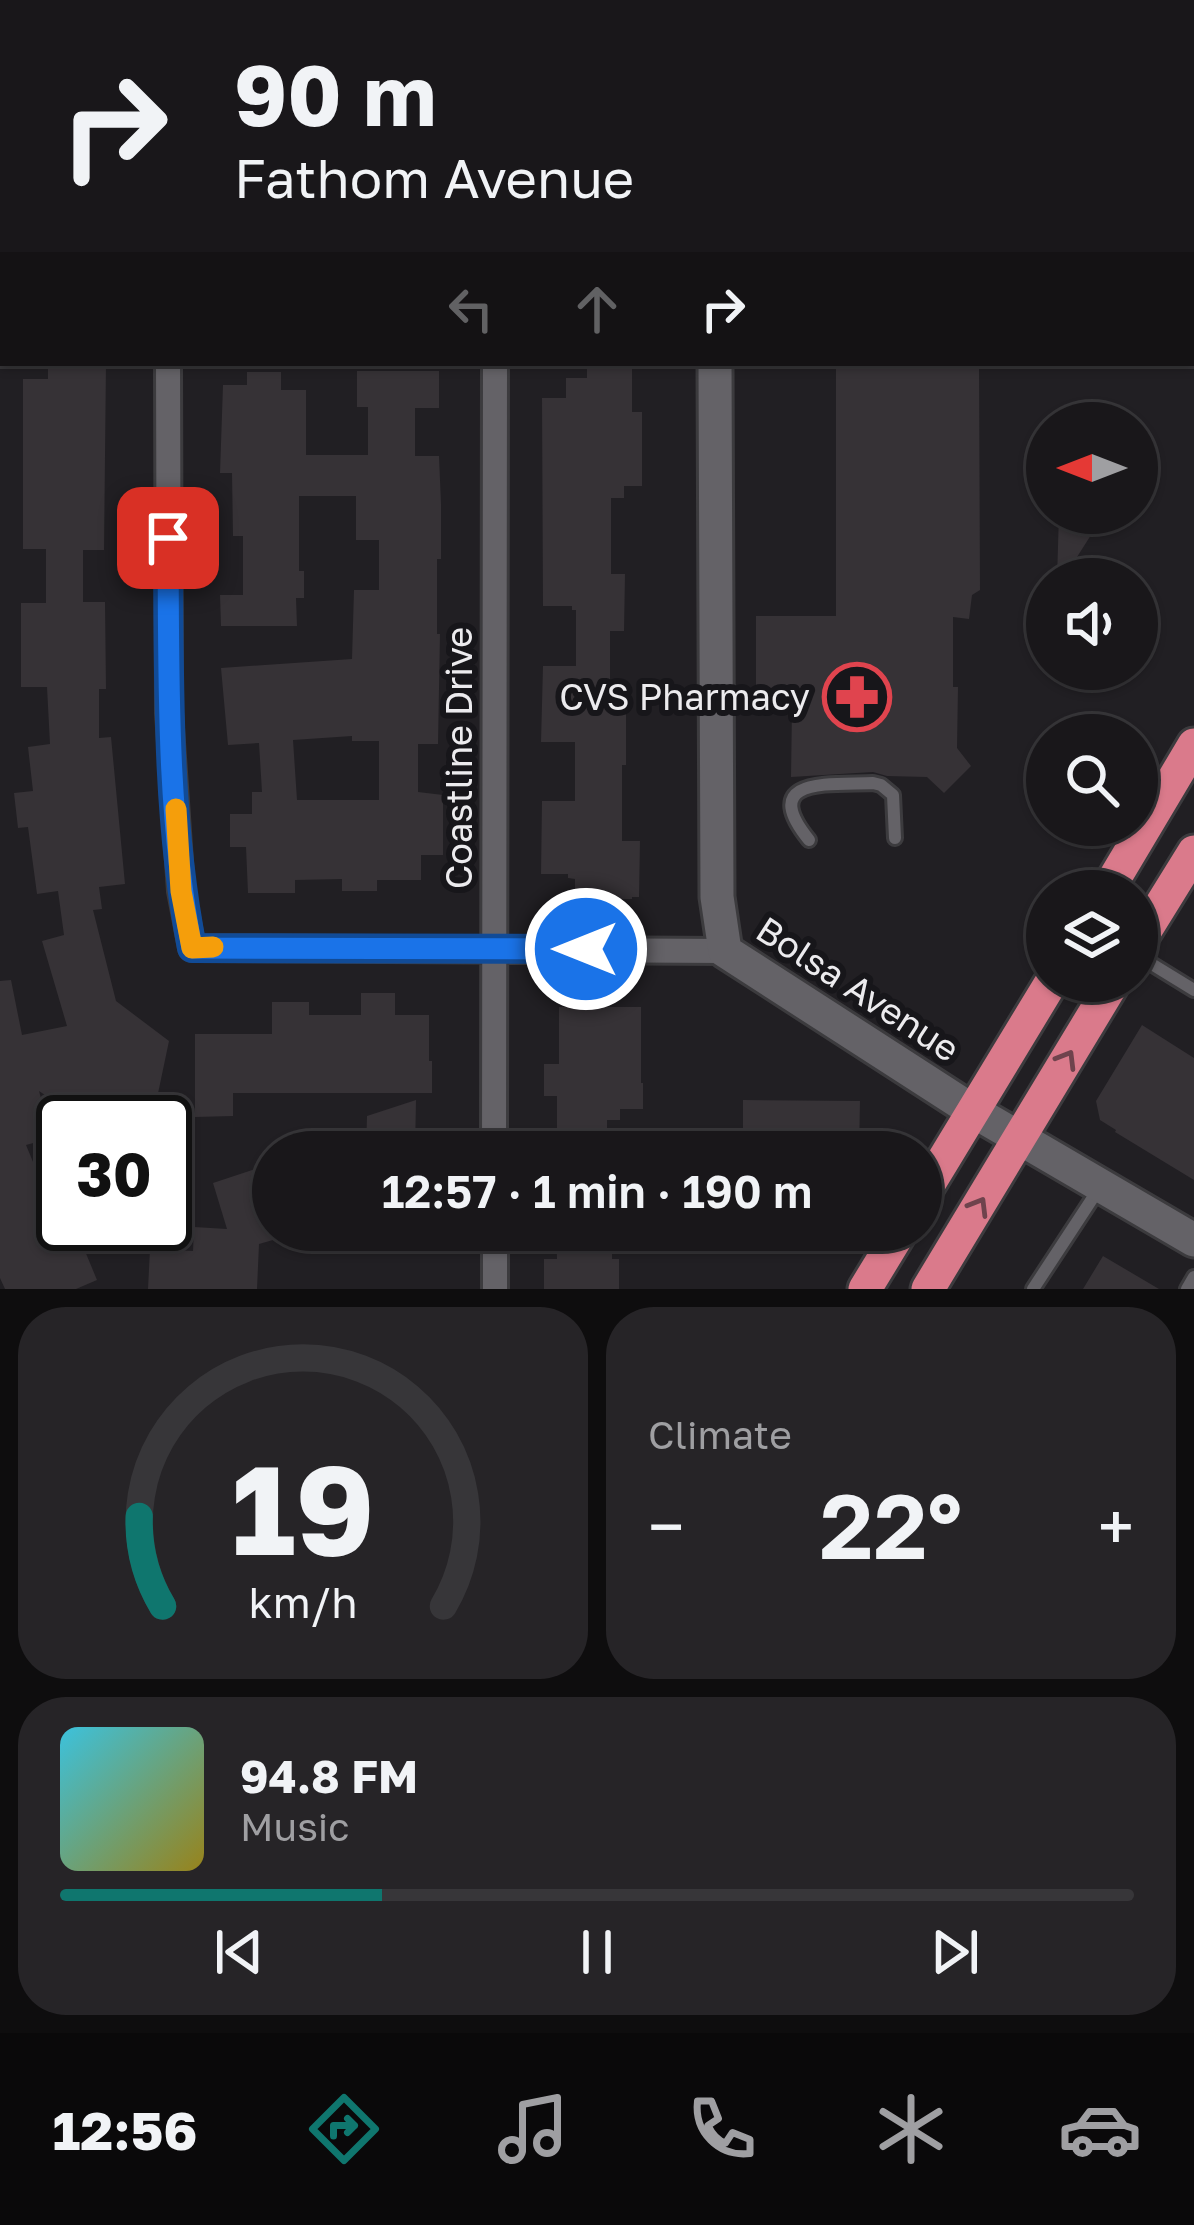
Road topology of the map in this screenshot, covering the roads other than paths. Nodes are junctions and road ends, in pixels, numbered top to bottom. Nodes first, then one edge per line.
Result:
1 (168, 366) edge
2 (495, 366) edge
3 (715, 366) edge
4 (1194, 746) edge
5 (895, 838) dead end
6 (809, 840) dead end
7 (1194, 852) edge
8 (1120, 870) edge
9 (1158, 910) edge
10 (495, 948) junction
11 (725, 951) junction
12 (1158, 968) edge
13 (1194, 990) edge
14 (1039, 1002) edge
15 (1101, 1002) edge
16 (973, 1111) junction
17 (494, 1131) edge
18 (1020, 1138) junction
19 (942, 1162) edge
20 (1101, 1186) junction
21 (1194, 1240) edge
22 (495, 1251) edge
23 (888, 1251) edge
24 (1194, 1277) edge
25 (495, 1289) edge
26 (865, 1289) edge
27 (928, 1289) edge
28 (1033, 1289) edge
29 (1187, 1289) edge

1 - 10 street
2 - 10 street, Coastline Drive
3 - 11 main road, Bolsa Avenue
4 - 8 highway
5 - 6 lane
7 - 9 highway
10 - 11 street
10 - 17 street, Coastline Drive
11 - 16 main road, Bolsa Avenue
12 - 13 lane
14 - 16 highway
18 -> 15 highway
16 - 18 main road, Bolsa Avenue
16 - 19 highway
18 - 20 main road, Bolsa Avenue
27 -> 18 highway
20 - 21 main road, Bolsa Avenue
20 - 28 lane
22 - 25 street
23 - 26 highway
24 - 29 lane

